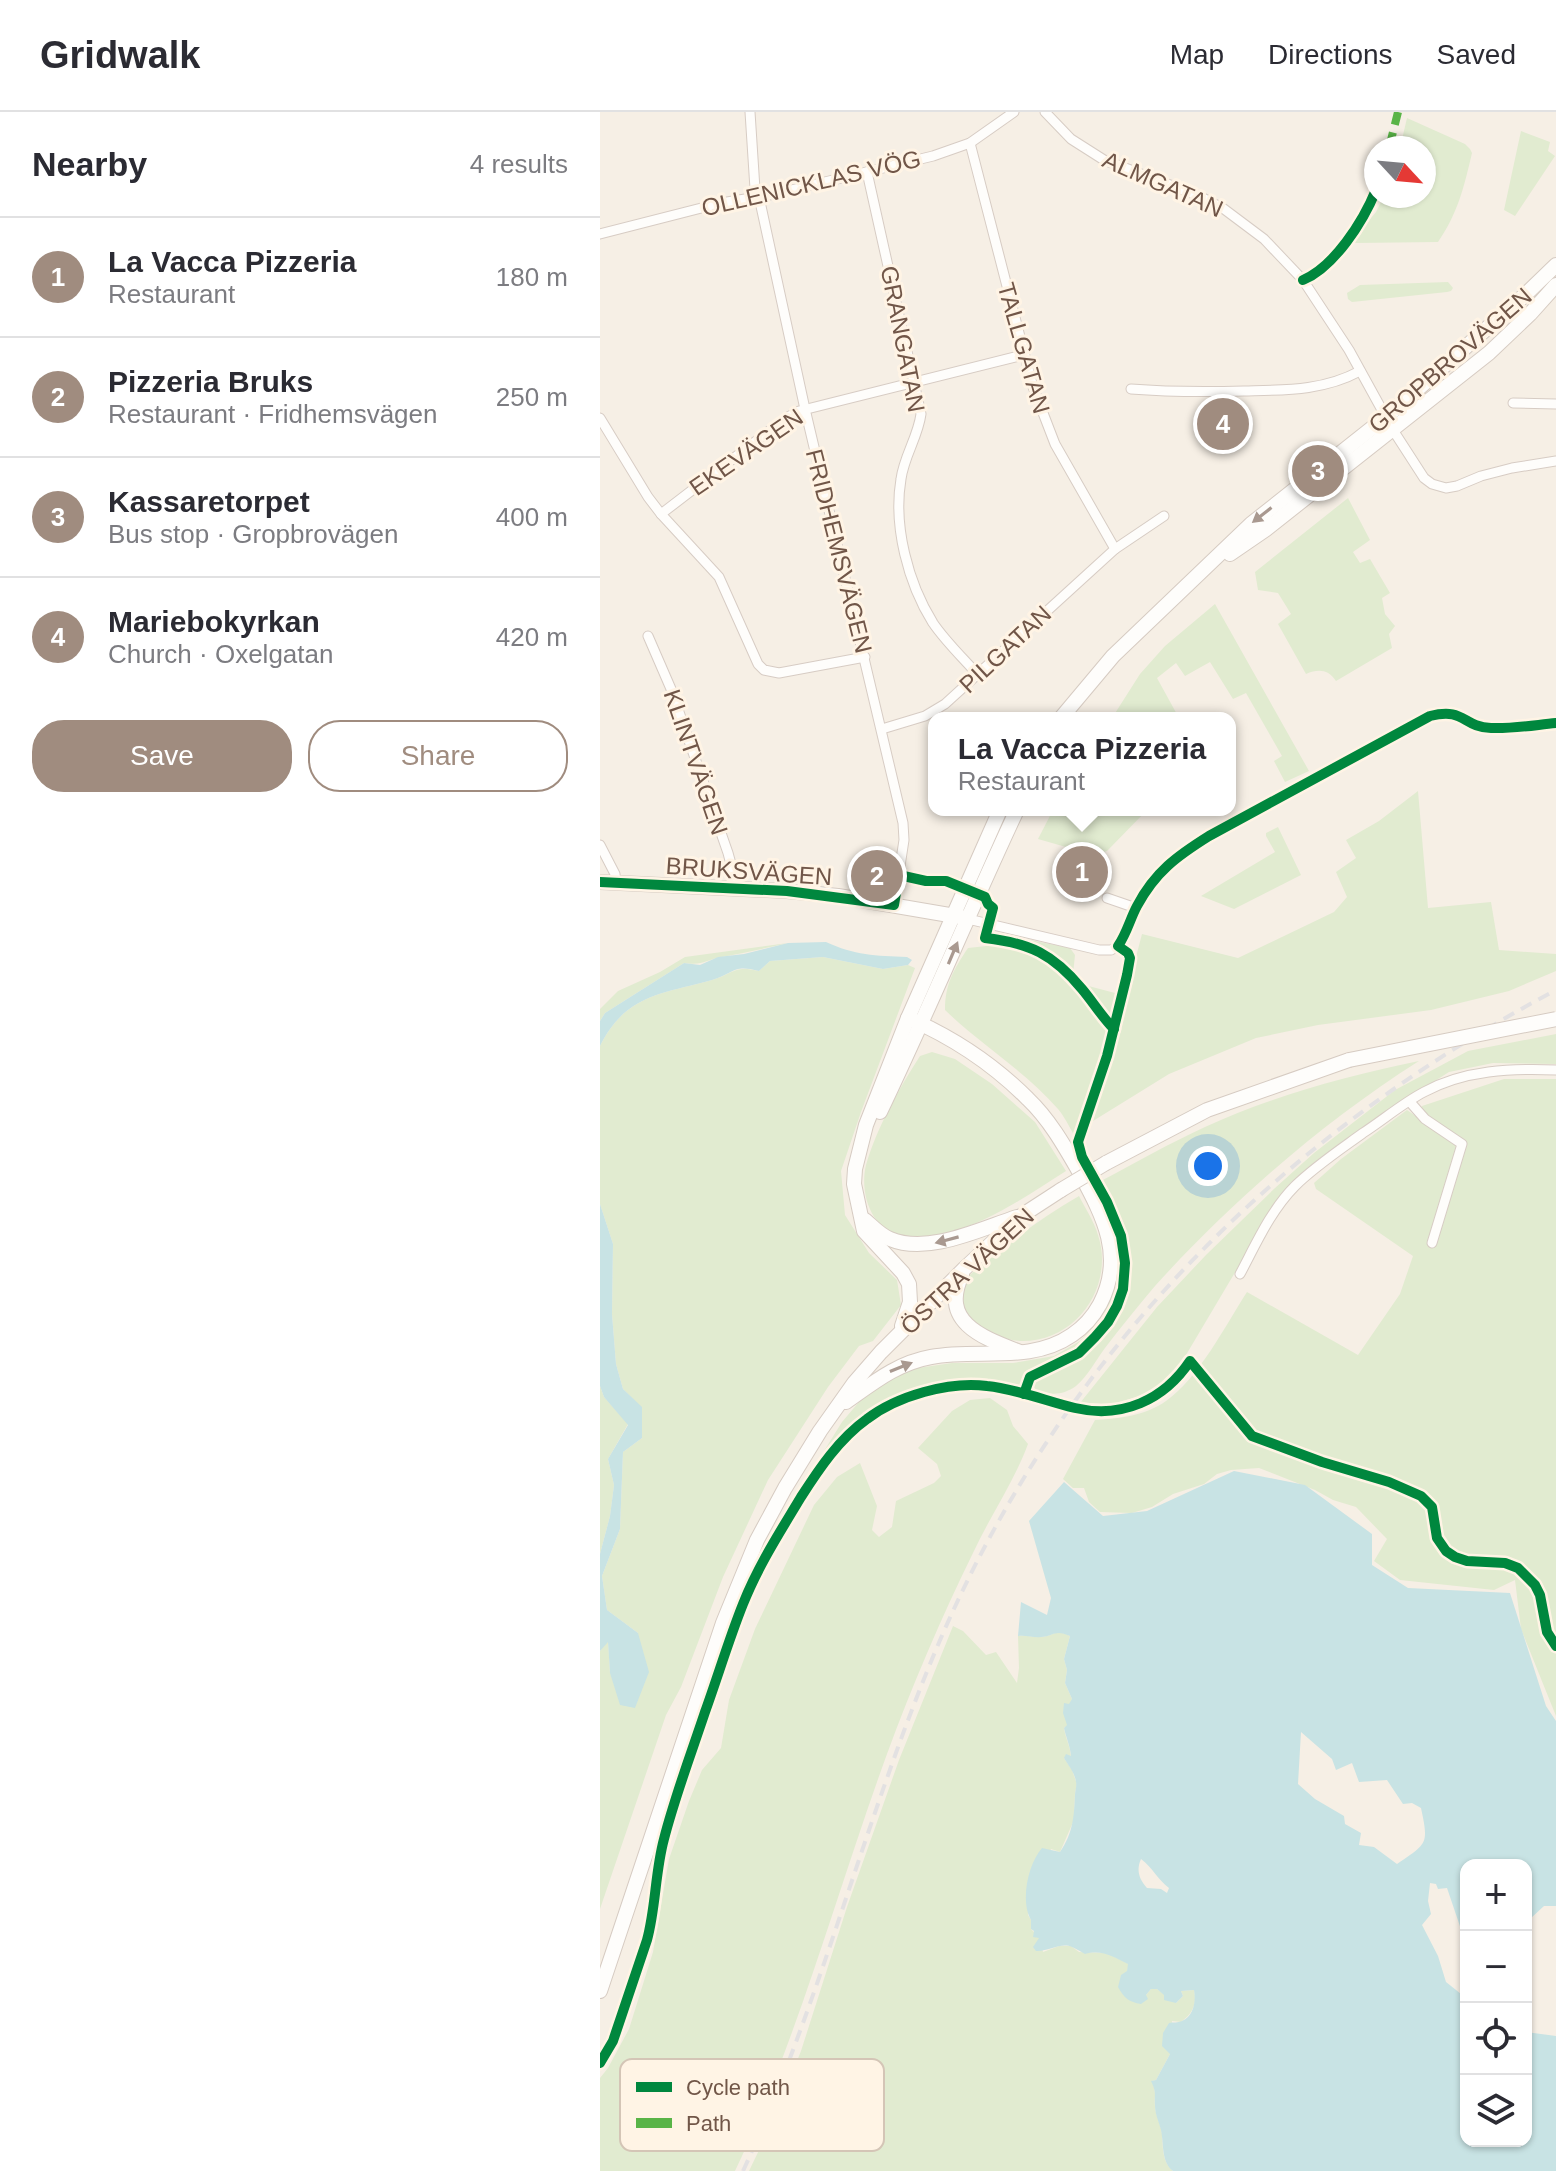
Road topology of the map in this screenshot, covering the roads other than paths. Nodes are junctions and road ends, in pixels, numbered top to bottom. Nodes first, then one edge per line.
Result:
1 (750, 112) edge
2 (1014, 112) edge
3 (1045, 112) edge
4 (970, 143) junction
5 (867, 172) junction
6 (759, 197) junction
7 (600, 234) edge
8 (1556, 265) edge
9 (1556, 285) edge
10 (1023, 355) junction
11 (1360, 371) junction
12 (914, 381) junction
13 (1131, 389) dead end
14 (1513, 403) dead end
15 (1556, 404) edge
16 (805, 409) junction
17 (600, 418) edge
18 (1390, 424) junction
19 (1556, 461) edge
20 (661, 514) junction
21 (1164, 516) dead end
22 (1113, 544) junction
23 (648, 636) dead end
24 (865, 657) junction
25 (978, 675) junction
26 (933, 712) edge
27 (1066, 712) edge
28 (928, 714) edge
29 (1548, 724) dead end
30 (882, 729) junction
31 (998, 816) edge
32 (1014, 816) edge
33 (600, 845) edge
34 (600, 882) edge
35 (616, 883) junction
36 (738, 890) junction
37 (1107, 898) dead end
38 (894, 905) junction
39 (1136, 908) junction
40 (961, 917) junction
41 (908, 1018) junction
42 (1556, 1019) edge
43 (922, 1025) junction
44 (1556, 1070) edge
45 (1410, 1102) junction
46 (859, 1151) junction
47 (859, 1214) junction
48 (1021, 1216) junction
49 (1433, 1240) dead end
50 (965, 1268) junction
51 (1240, 1274) dead end
52 (901, 1330) junction
53 (1021, 1352) junction
54 (836, 1409) junction
55 (600, 1991) edge

1 - 6 street, FRIDHEMSVÄGEN
2 - 4 street, OLLENICKLAS VÖG
3 - 11 street, ALMGATAN
4 - 5 street, OLLENICKLAS VÖG
4 - 10 street, TALLGATAN
5 - 6 street, OLLENICKLAS VÖG
5 - 12 street, GRANGATAN
6 - 7 street, OLLENICKLAS VÖG
6 - 16 street, FRIDHEMSVÄGEN
8 - 18 street, GROPBROVÄGEN
9 - 18 street, GROPBROVÄGEN
10 - 12 street, EKEVÄGEN
10 - 22 street, TALLGATAN
11 - 13 street
11 - 18 street, ALMGATAN
12 - 16 street, EKEVÄGEN
12 - 25 street, GRANGATAN
14 - 15 street
16 - 20 street, EKEVÄGEN
16 - 24 street, FRIDHEMSVÄGEN
17 - 20 street
18 - 19 street, ALMGATAN
18 - 27 street, GROPBROVÄGEN
20 - 24 street
21 - 22 street, PILGATAN
22 - 25 street, PILGATAN
23 - 36 street, KLINTVÄGEN
24 - 30 street, FRIDHEMSVÄGEN
25 - 26 street, PILGATAN
28 - 30 street, PILGATAN
29 - 39 street
30 - 38 street, FRIDHEMSVÄGEN
31 - 40 street
32 - 40 street
33 - 35 street
34 - 35 street, BRUKSVÄGEN
35 - 36 street, BRUKSVÄGEN
36 - 38 street, BRUKSVÄGEN
37 - 39 street
38 - 40 street, BRUKSVÄGEN
39 - 40 street
40 - 41 street
43 -> 40 street
41 - 43 street
41 - 46 street
42 - 48 street, ÖSTRA VÄGEN, bridge
43 - 46 street
43 - 53 street
44 - 45 street
45 - 49 street
45 - 51 street
46 - 47 street
48 -> 47 street
47 - 52 street
48 - 50 street, ÖSTRA VÄGEN
50 - 52 street, ÖSTRA VÄGEN
50 - 53 street
52 - 54 street, ÖSTRA VÄGEN
54 -> 53 street
54 - 55 street, ÖSTRA VÄGEN

